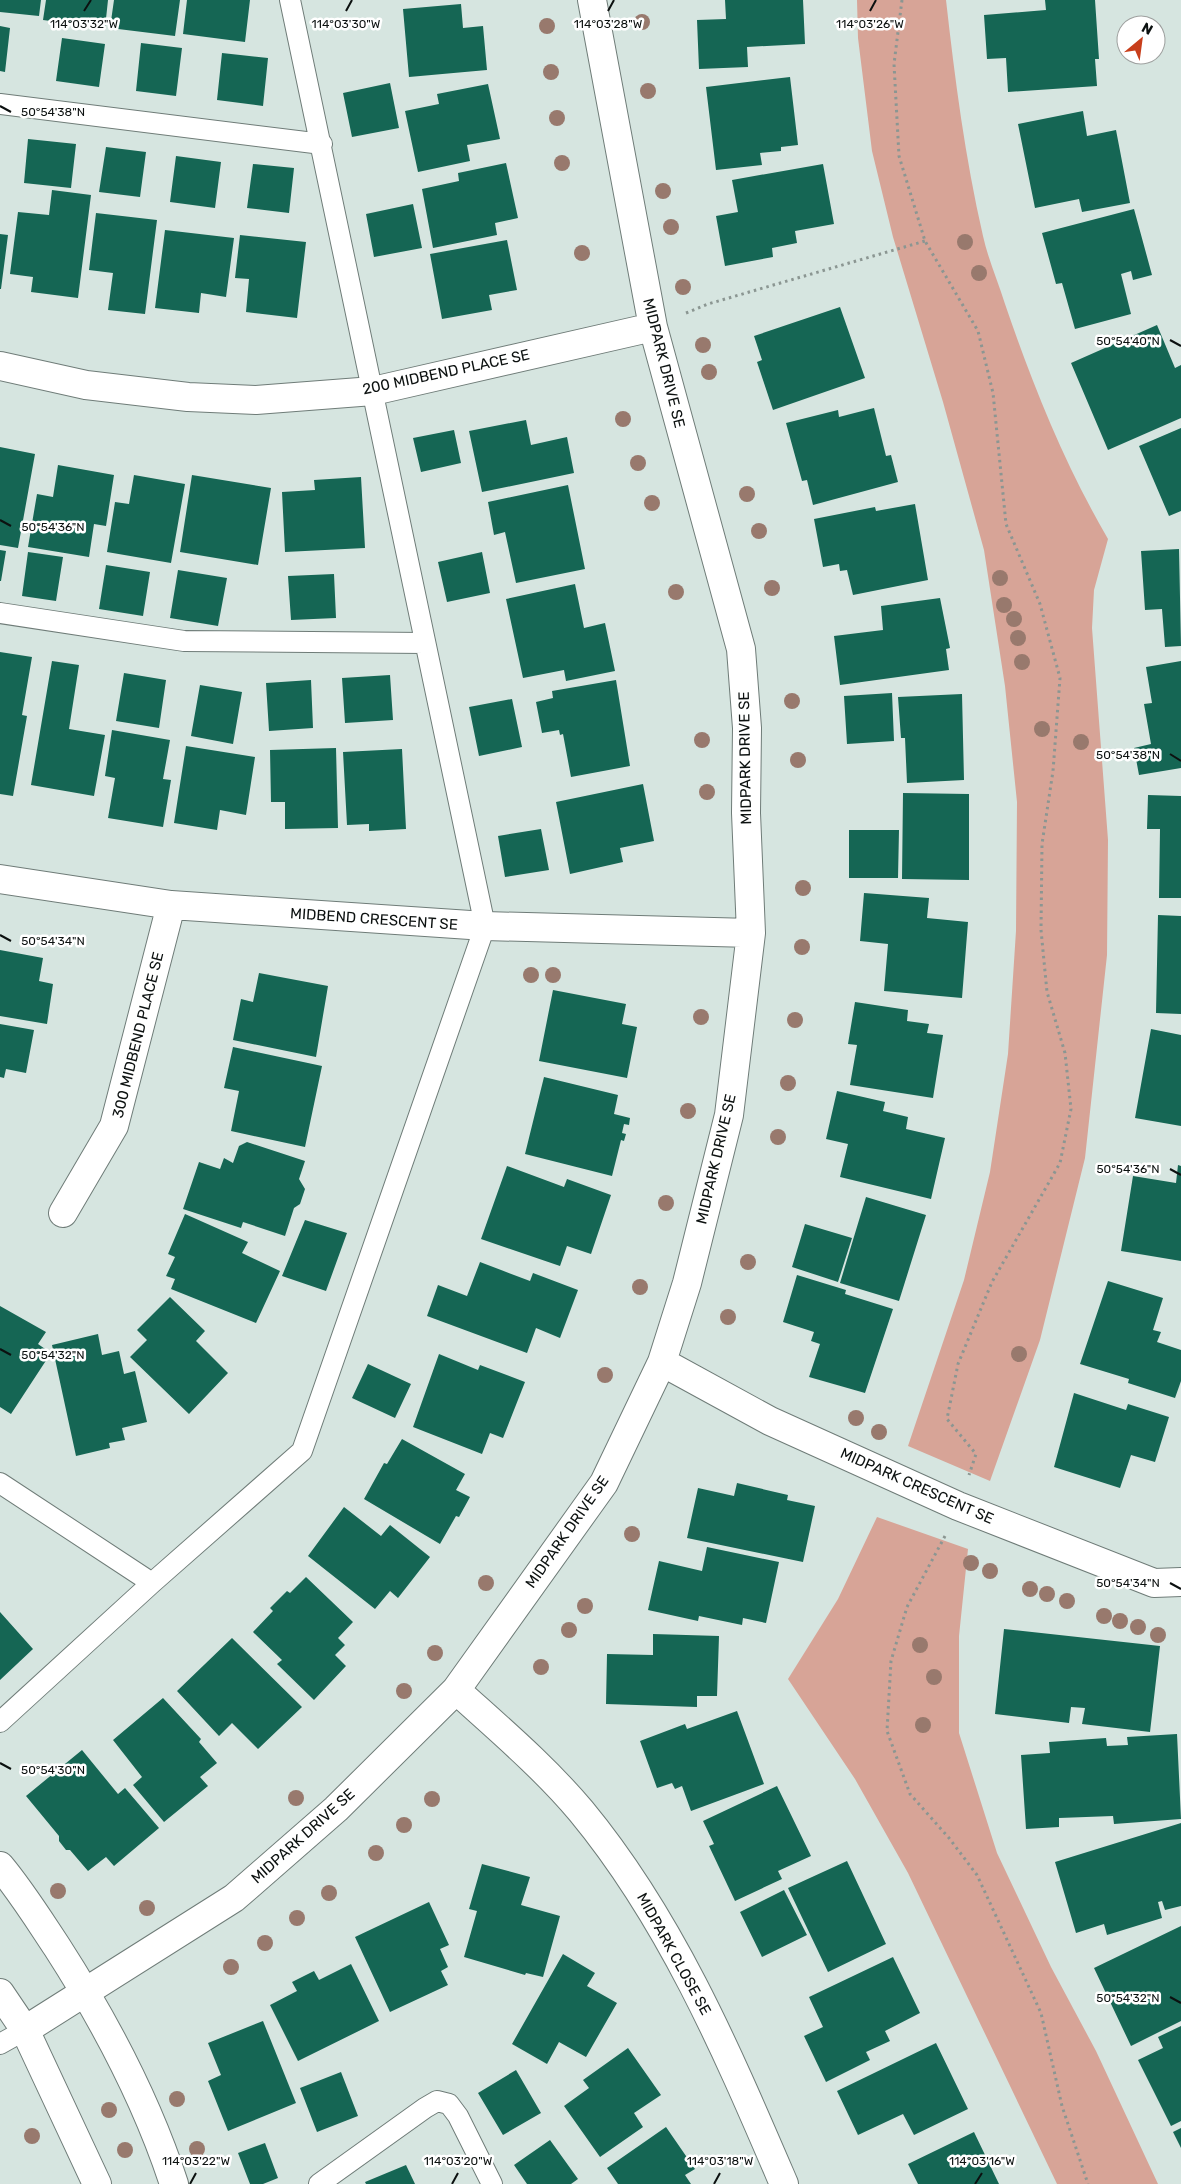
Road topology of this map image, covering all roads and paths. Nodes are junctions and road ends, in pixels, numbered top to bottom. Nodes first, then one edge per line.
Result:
1 (290, 0) edge
2 (592, 0) edge
3 (902, 0) edge
4 (0, 104) edge
5 (322, 144) junction
6 (925, 241) junction
7 (653, 327) junction
8 (0, 366) edge
9 (373, 390) junction
10 (0, 613) edge
11 (426, 643) junction
12 (0, 879) edge
13 (171, 904) junction
14 (485, 926) junction
15 (751, 933) junction
16 (63, 1213) dead end
17 (662, 1362) junction
18 (0, 1483) edge
19 (958, 1506) junction
20 (1181, 1582) edge
21 (152, 1583) junction
22 (456, 1690) junction
23 (0, 1722) edge
24 (0, 1866) edge
25 (85, 1992) junction
26 (0, 1993) edge
27 (25, 2030) junction
28 (0, 2044) edge
29 (97, 2184) edge
30 (174, 2184) edge
31 (319, 2184) edge
32 (492, 2184) edge
33 (784, 2184) edge
34 (1088, 2184) edge

1 - 5 lane
2 - 7 street, MIDPARK DRIVE SE
3 - 6 path
4 - 5 lane
5 - 9 lane
6 - 7 path
6 - 19 path
7 - 9 street, 200 MIDBEND PLACE SE
7 - 15 street, MIDPARK DRIVE SE
8 - 9 street, 200 MIDBEND PLACE SE
9 - 11 lane
10 - 11 lane
11 - 14 lane
12 - 13 street, MIDBEND CRESCENT SE
13 - 14 street, MIDBEND CRESCENT SE
13 - 16 street, 300 MIDBEND PLACE SE
14 - 15 street, MIDBEND CRESCENT SE
14 - 21 lane
15 - 17 street, MIDPARK DRIVE SE
17 - 19 street, MIDPARK CRESCENT SE
17 - 22 street, MIDPARK DRIVE SE
18 - 21 lane
19 - 20 street, MIDPARK CRESCENT SE
19 - 34 path
21 - 23 lane
22 - 25 street, MIDPARK DRIVE SE
22 - 33 street, MIDPARK CLOSE SE
24 - 25 street
25 - 27 street, MIDPARK DRIVE SE
25 - 30 street
26 - 27 street
27 - 28 lane
27 - 29 street
31 - 32 lane

